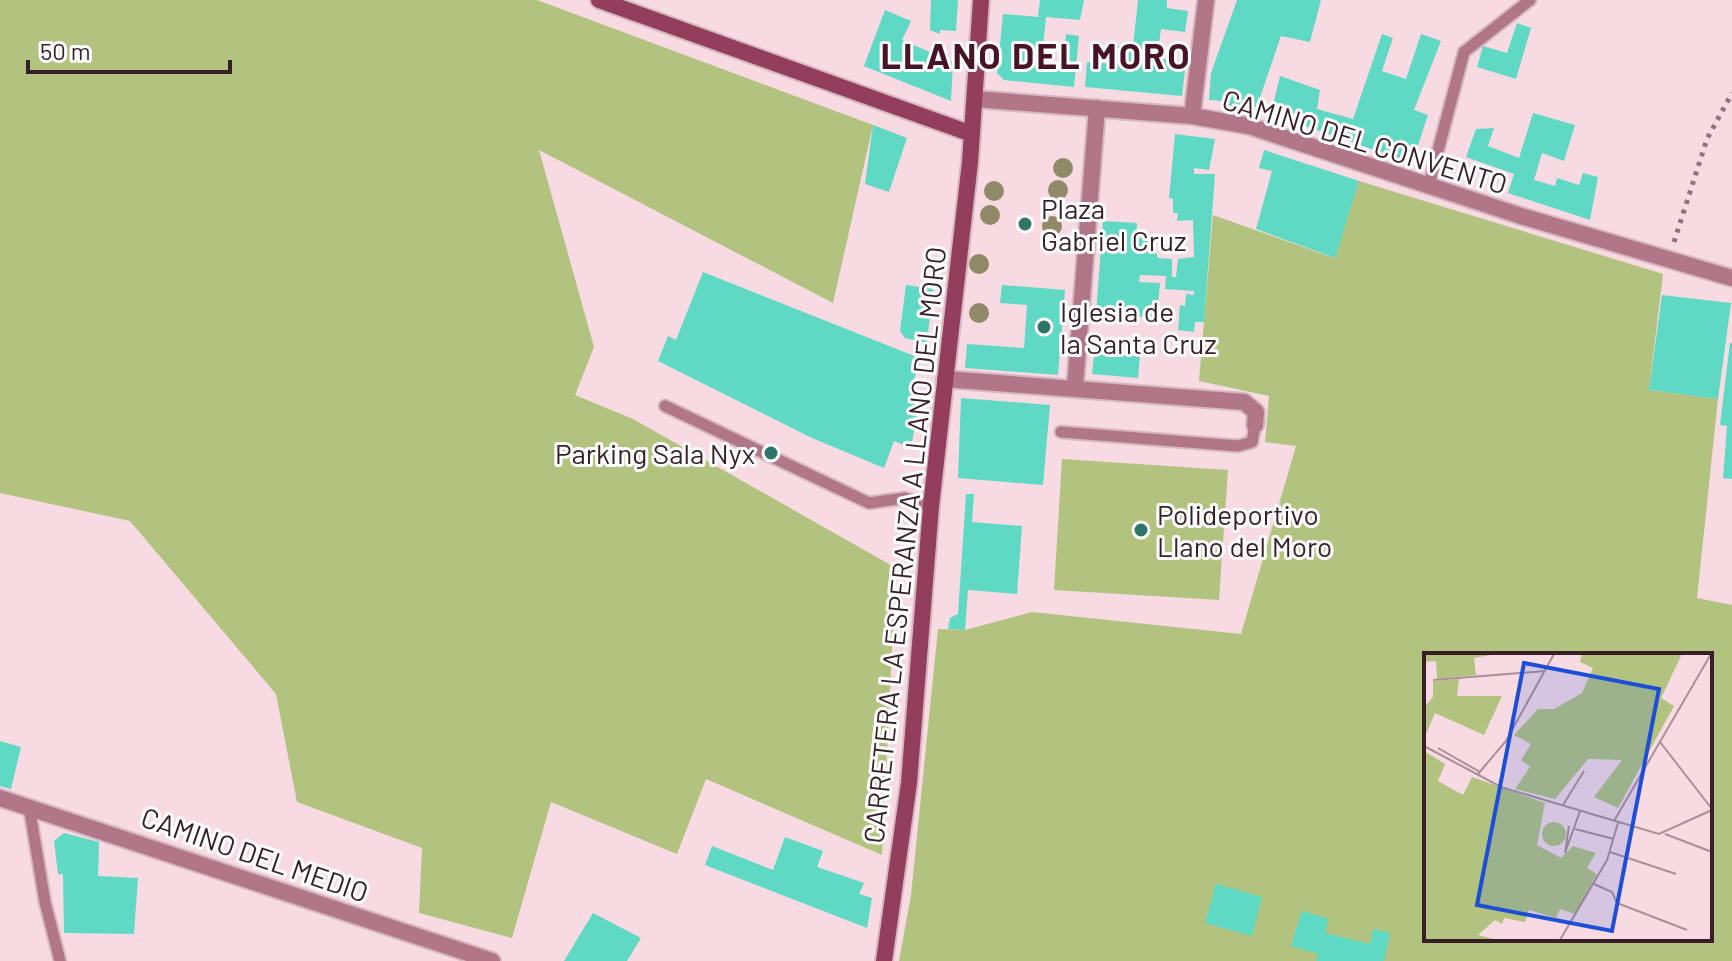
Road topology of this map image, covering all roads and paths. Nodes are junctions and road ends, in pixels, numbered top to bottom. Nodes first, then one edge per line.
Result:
1 (599, 0) edge
2 (981, 0) edge
3 (1206, 0) edge
4 (1530, 0) edge
5 (1732, 93) edge
6 (975, 99) junction
7 (1097, 108) junction
8 (1192, 116) junction
9 (972, 134) junction
10 (1429, 185) junction
11 (1668, 258) junction
12 (1732, 278) edge
13 (945, 379) junction
14 (1075, 387) junction
15 (665, 406) dead end
16 (1255, 425) joint
17 (1061, 432) dead end
18 (931, 506) junction
19 (0, 798) edge
20 (29, 806) junction
21 (60, 961) edge
22 (492, 961) edge
23 (884, 961) edge

1 - 9 main road
2 - 6 main road, CARRETERA LA ESPERANZA A LLANO DEL MORO
3 - 8 street
4 - 10 lane
5 - 11 path
6 - 7 street, CAMINO DEL CONVENTO
6 - 9 main road, CARRETERA LA ESPERANZA A LLANO DEL MORO
7 - 8 street, CAMINO DEL CONVENTO
7 - 14 street
8 - 10 street, CAMINO DEL CONVENTO
9 - 13 main road, CARRETERA LA ESPERANZA A LLANO DEL MORO
10 - 11 street, CAMINO DEL CONVENTO
11 - 12 street, CAMINO DEL CONVENTO
13 - 14 street
13 - 18 main road, CARRETERA LA ESPERANZA A LLANO DEL MORO
14 - 16 street
15 - 18 lane
16 - 17 lane
18 - 23 main road, CARRETERA LA ESPERANZA A LLANO DEL MORO
19 - 20 street, CAMINO DEL MEDIO
20 - 21 lane
20 - 22 street, CAMINO DEL MEDIO

